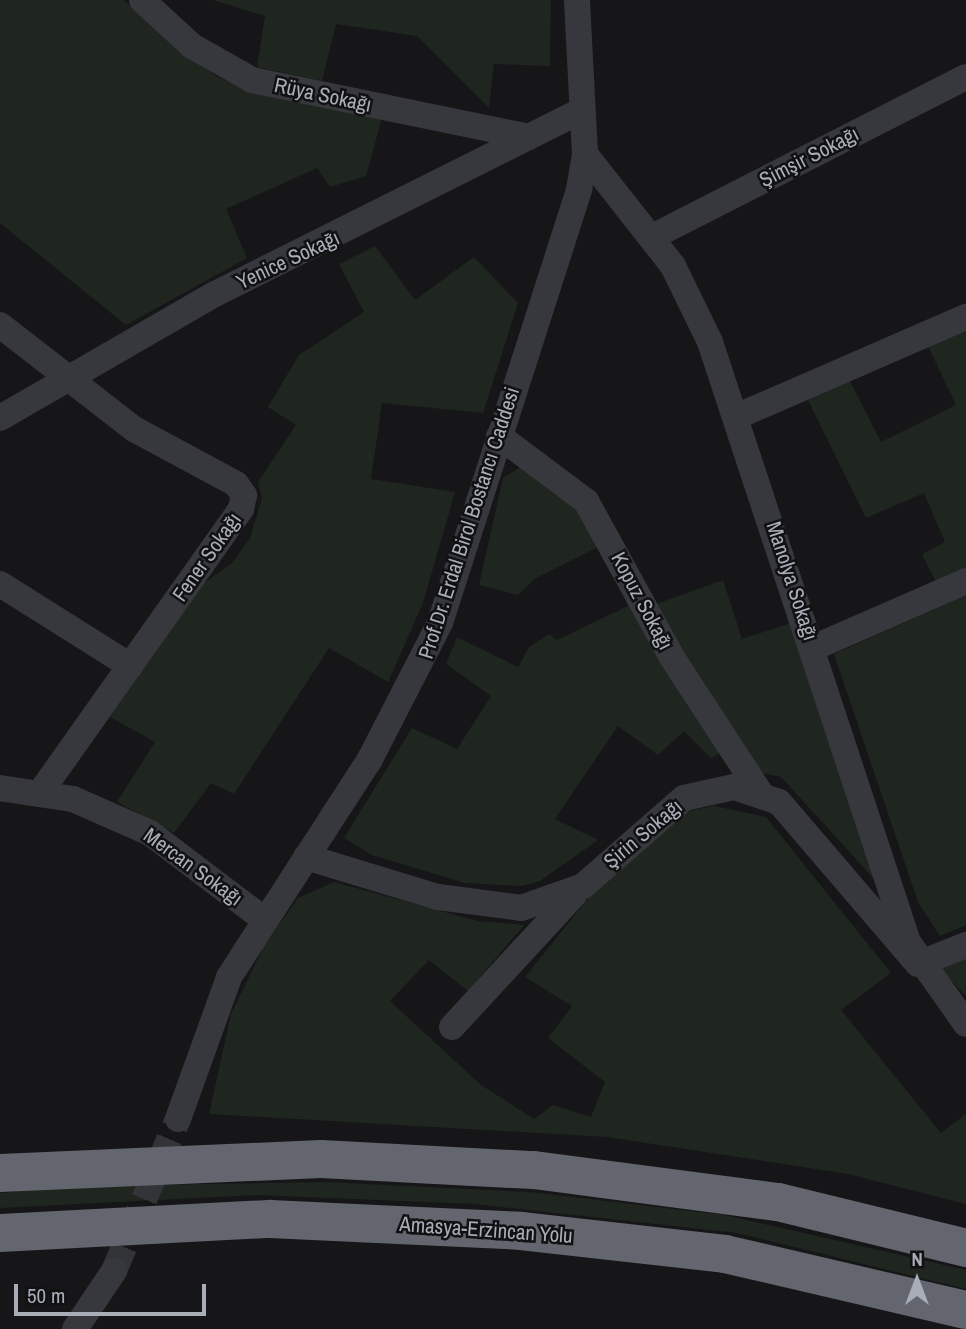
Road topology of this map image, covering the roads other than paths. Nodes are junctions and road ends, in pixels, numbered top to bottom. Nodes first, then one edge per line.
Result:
1 (142, 0) edge
2 (577, 0) edge
3 (966, 77) edge
4 (581, 111) junction
5 (529, 137) junction
6 (585, 154) junction
7 (652, 237) junction
8 (966, 317) edge
9 (0, 325) edge
10 (73, 378) junction
11 (738, 416) junction
12 (0, 418) edge
13 (499, 436) junction
14 (966, 581) edge
15 (0, 584) edge
16 (813, 648) junction
17 (130, 666) junction
18 (0, 788) edge
19 (760, 791) junction
20 (40, 793) junction
21 (306, 857) junction
22 (583, 886) junction
23 (262, 918) junction
24 (966, 944) edge
25 (918, 964) junction
26 (966, 1024) edge
27 (452, 1027) dead end
28 (177, 1119) tunnel mouth
29 (0, 1173) edge
30 (0, 1233) edge
31 (966, 1248) edge
32 (114, 1271) tunnel mouth
33 (966, 1310) edge
34 (75, 1329) edge

1 - 5 street, Rüya Sokağı
2 - 4 street, Prof.Dr. Erdal Birol Bostancı Caddesi
3 - 7 street, Şimşir Sokağı
4 - 5 street, Yenice Sokağı
4 - 6 street, Prof.Dr. Erdal Birol Bostancı Caddesi
5 - 10 street, Yenice Sokağı
6 - 7 street, Manolya Sokağı
6 - 13 street, Prof.Dr. Erdal Birol Bostancı Caddesi
7 - 11 street, Manolya Sokağı
8 - 11 street
9 - 10 street, Fener Sokağı
10 - 12 street, Yenice Sokağı
10 - 17 street, Fener Sokağı
11 - 16 street, Manolya Sokağı
13 - 19 street, Kopuz Sokağı
13 - 21 street, Prof.Dr. Erdal Birol Bostancı Caddesi
14 - 16 street
15 - 17 street
16 - 25 street, Manolya Sokağı
17 - 20 street, Fener Sokağı
18 - 20 street, Mercan Sokağı
19 - 22 street, Şirin Sokağı
19 - 25 street
20 - 23 street, Mercan Sokağı
21 - 22 street, Şirin Sokağı
21 - 23 street, Prof.Dr. Erdal Birol Bostancı Caddesi
22 - 27 street
23 - 28 street, Prof.Dr. Erdal Birol Bostancı Caddesi
24 - 25 street
25 - 26 street, Manolya Sokağı
29 - 31 highway
30 - 33 highway, Amasya-Erzincan Yolu
32 - 34 street

